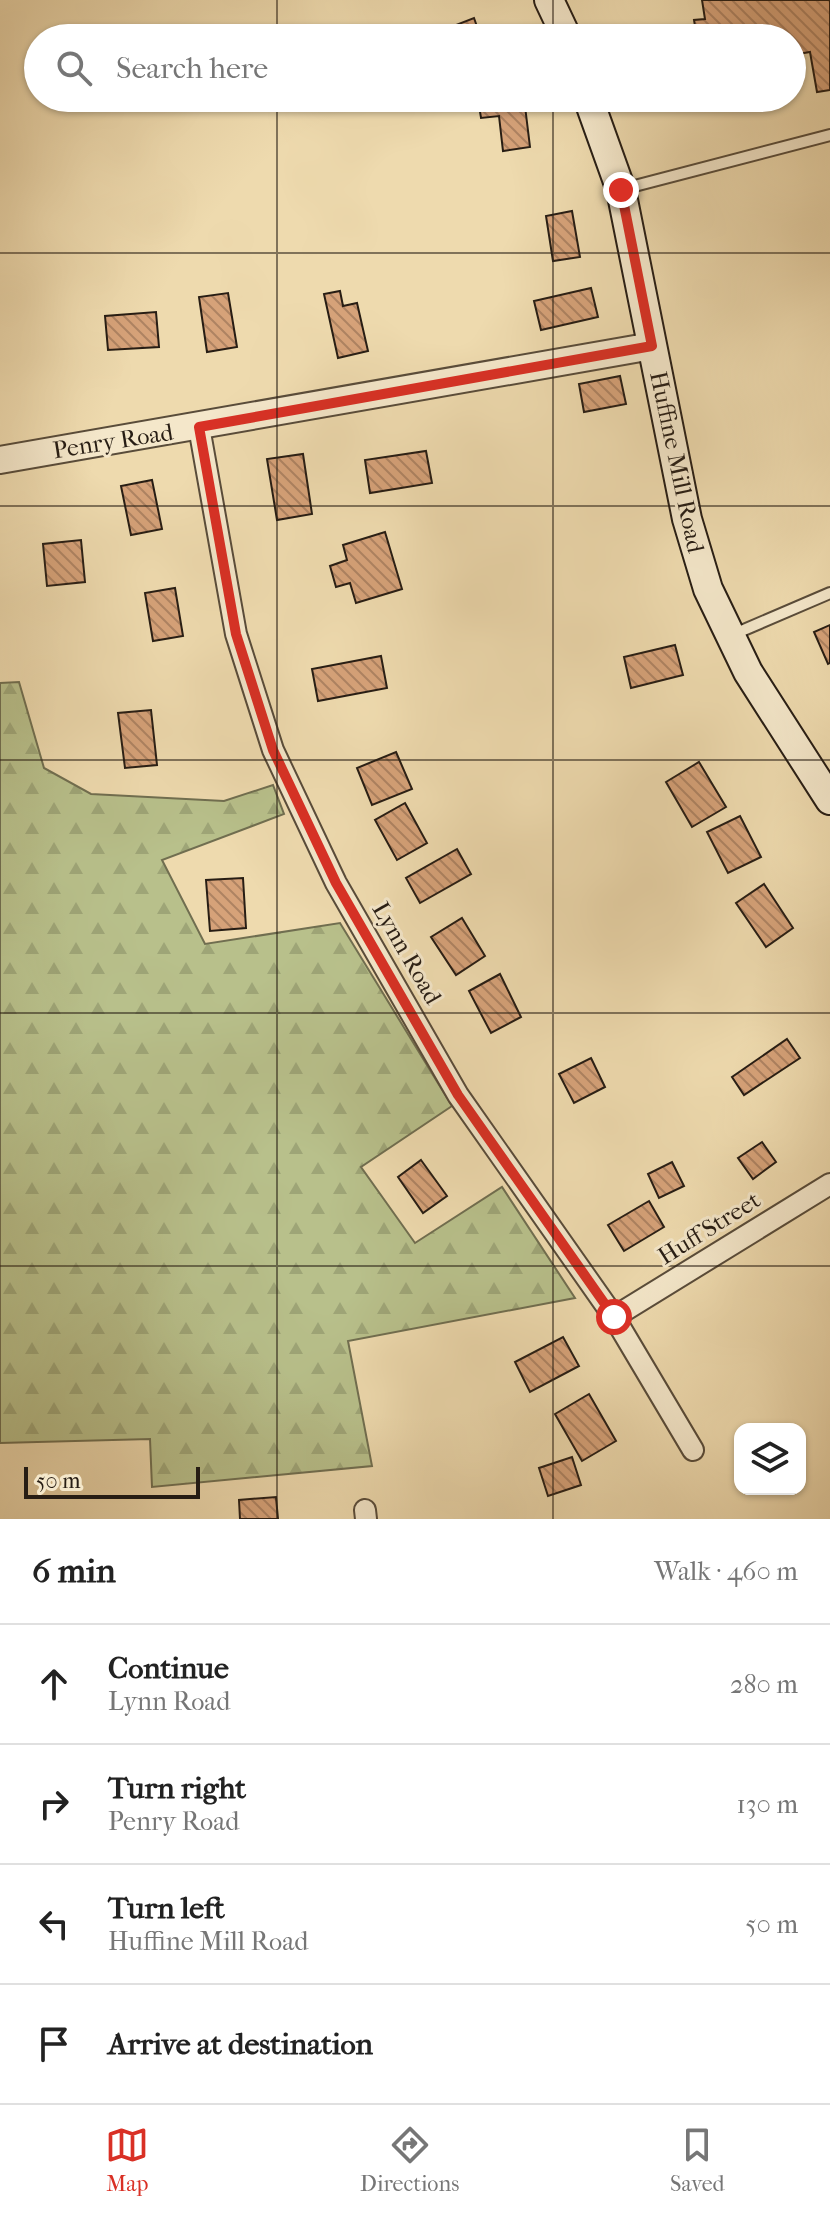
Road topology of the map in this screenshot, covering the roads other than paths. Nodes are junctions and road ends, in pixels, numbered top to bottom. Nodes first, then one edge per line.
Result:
1 (549, 0) edge
2 (560, 24) edge
3 (593, 112) edge
4 (830, 135) edge
5 (621, 190) junction
6 (652, 346) junction
7 (199, 427) junction
8 (0, 460) edge
9 (830, 593) edge
10 (731, 635) junction
11 (830, 800) edge
12 (830, 1184) edge
13 (614, 1317) junction
14 (693, 1450) dead end

1 - 2 main road
3 - 5 main road, Huffine Mill Road
4 - 5 lane
5 - 6 main road, Huffine Mill Road
6 - 7 street, Penry Road
6 - 10 main road, Huffine Mill Road
7 - 8 street, Penry Road
7 - 13 street, Lynn Road
9 - 10 lane
10 - 11 main road, Huffine Mill Road
12 - 13 street, Huff Street
13 - 14 street, Lynn Road

